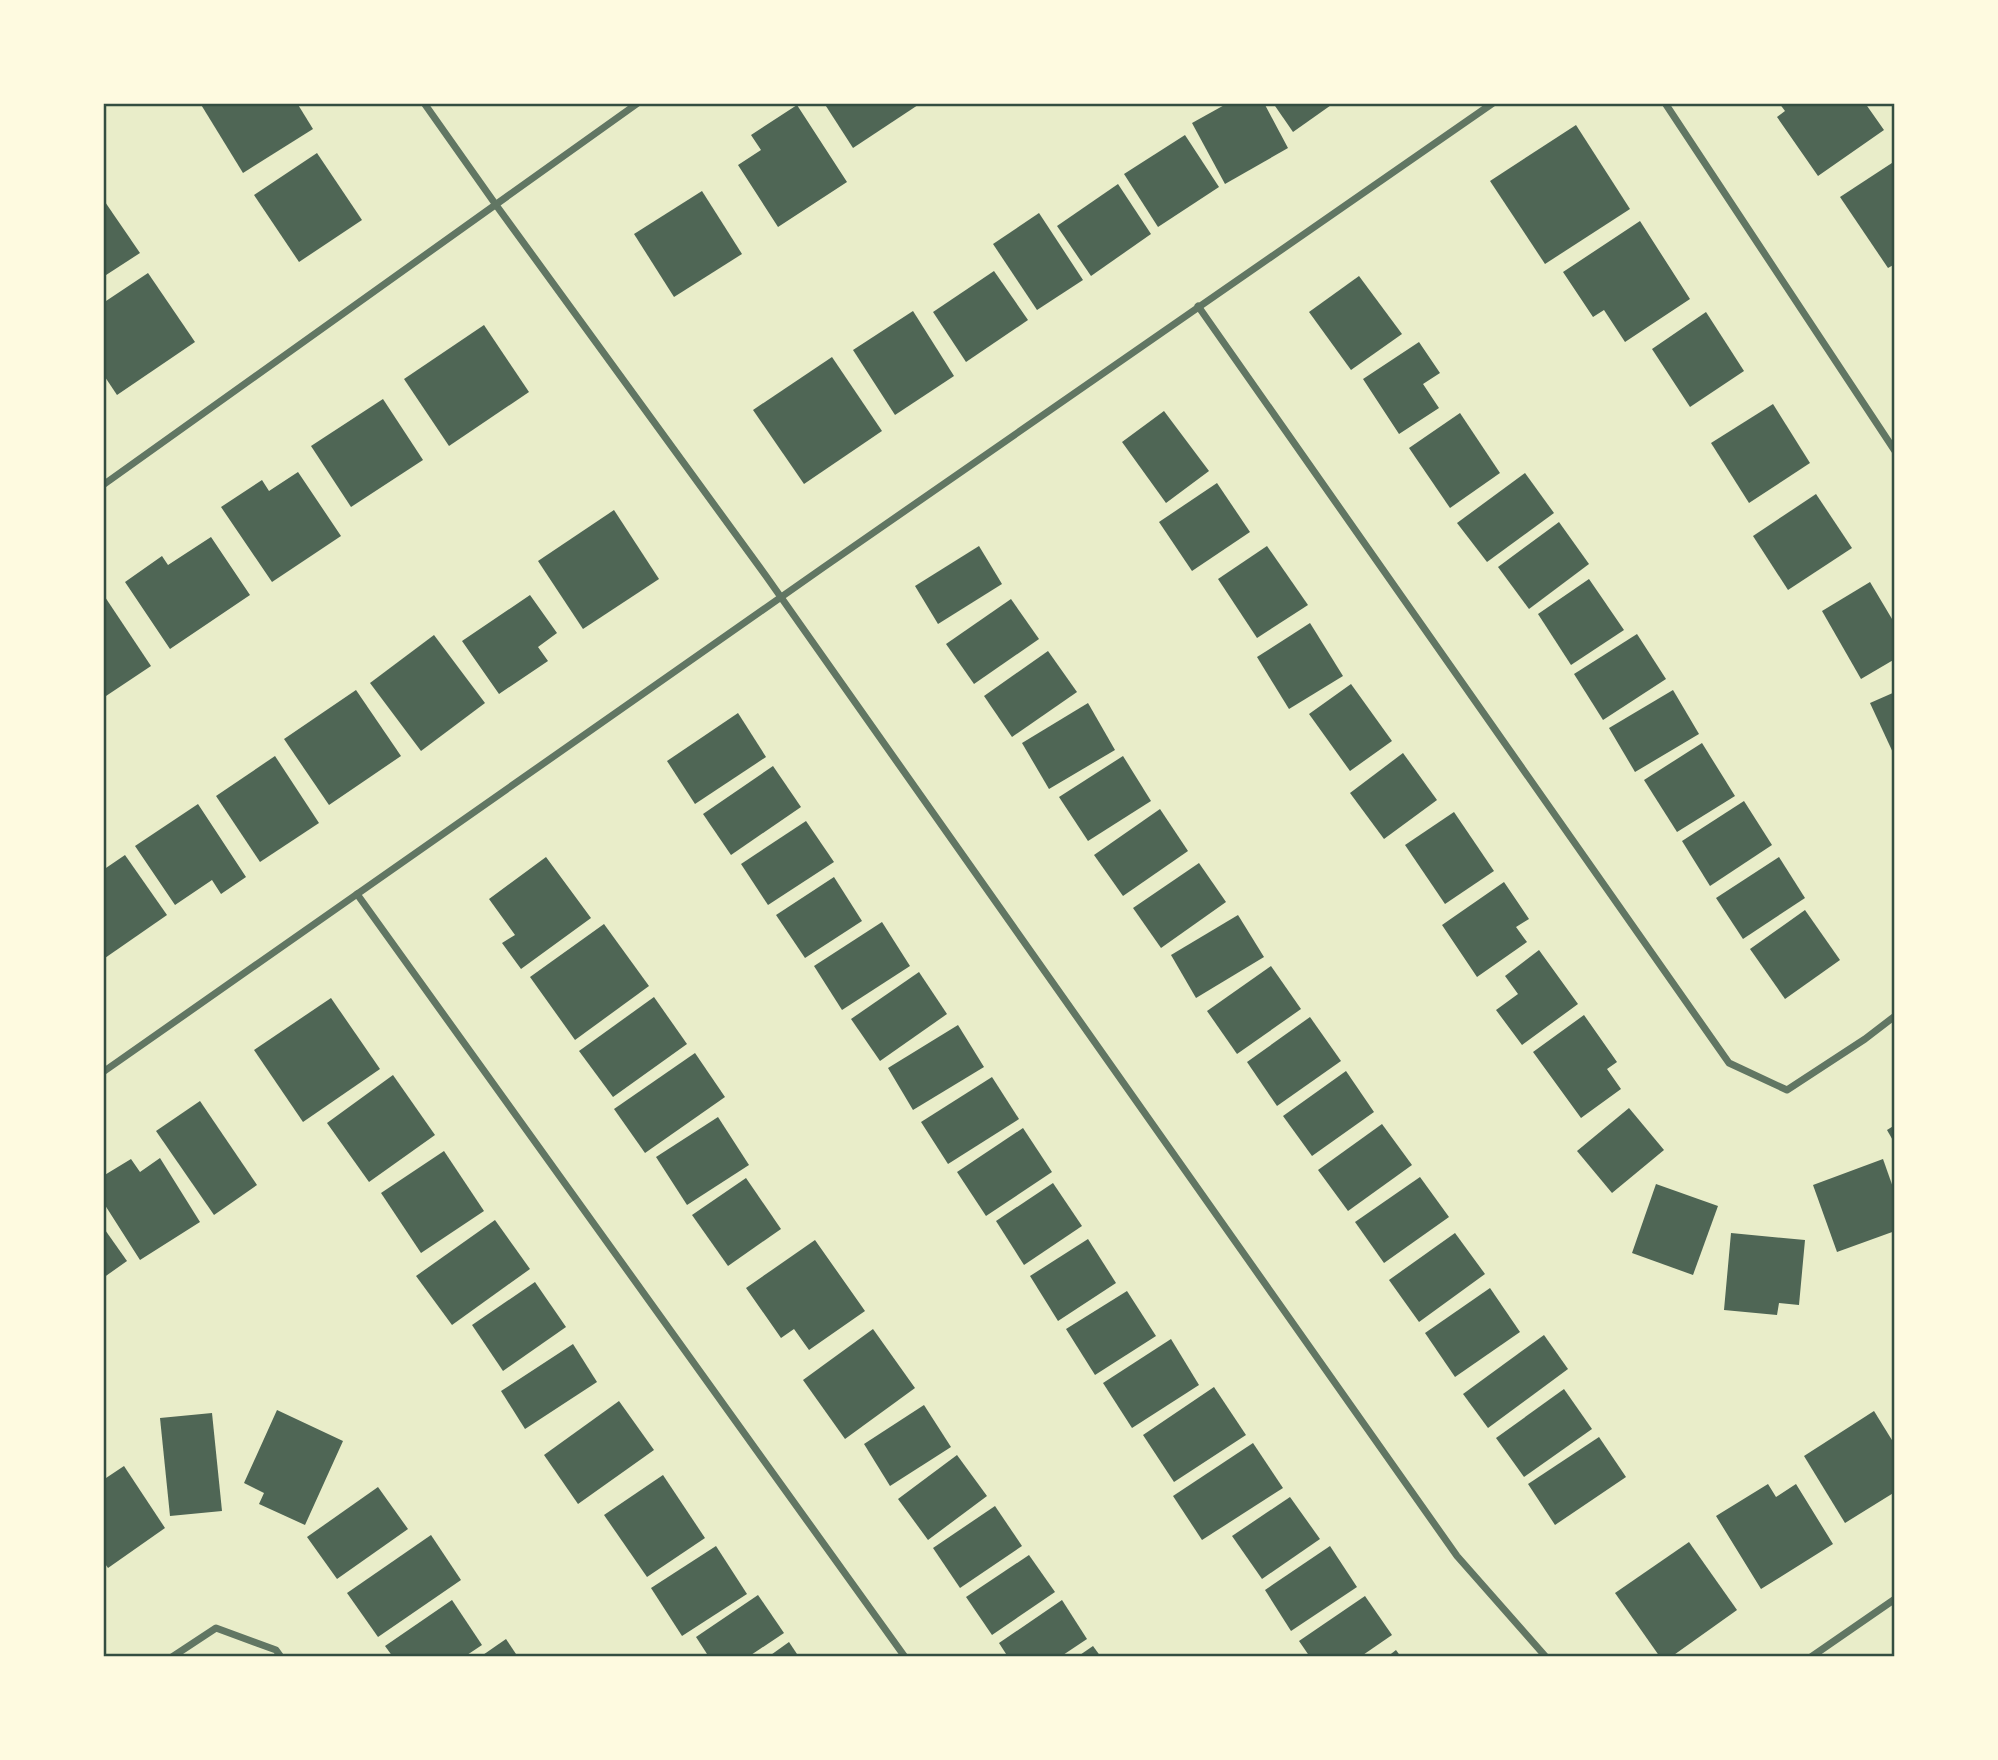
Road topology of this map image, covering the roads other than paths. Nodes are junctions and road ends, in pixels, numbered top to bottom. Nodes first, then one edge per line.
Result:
1 (424, 103) edge
2 (638, 103) edge
3 (1493, 103) edge
4 (1665, 103) edge
5 (496, 205) junction
6 (1198, 306) junction
7 (1895, 450) edge
8 (103, 485) edge
9 (781, 597) junction
10 (357, 894) junction
11 (1895, 1016) edge
12 (103, 1072) edge
13 (1895, 1599) edge
14 (172, 1657) edge
15 (281, 1657) edge
16 (905, 1657) edge
17 (1546, 1657) edge
18 (1811, 1657) edge

1 - 5 street
2 - 5 street
3 - 6 street
4 - 7 street
5 - 8 street
5 - 9 street
6 - 9 street
6 - 11 street
9 - 10 street
9 - 17 street
10 - 12 street
10 - 16 street
13 - 18 street
14 - 15 street

